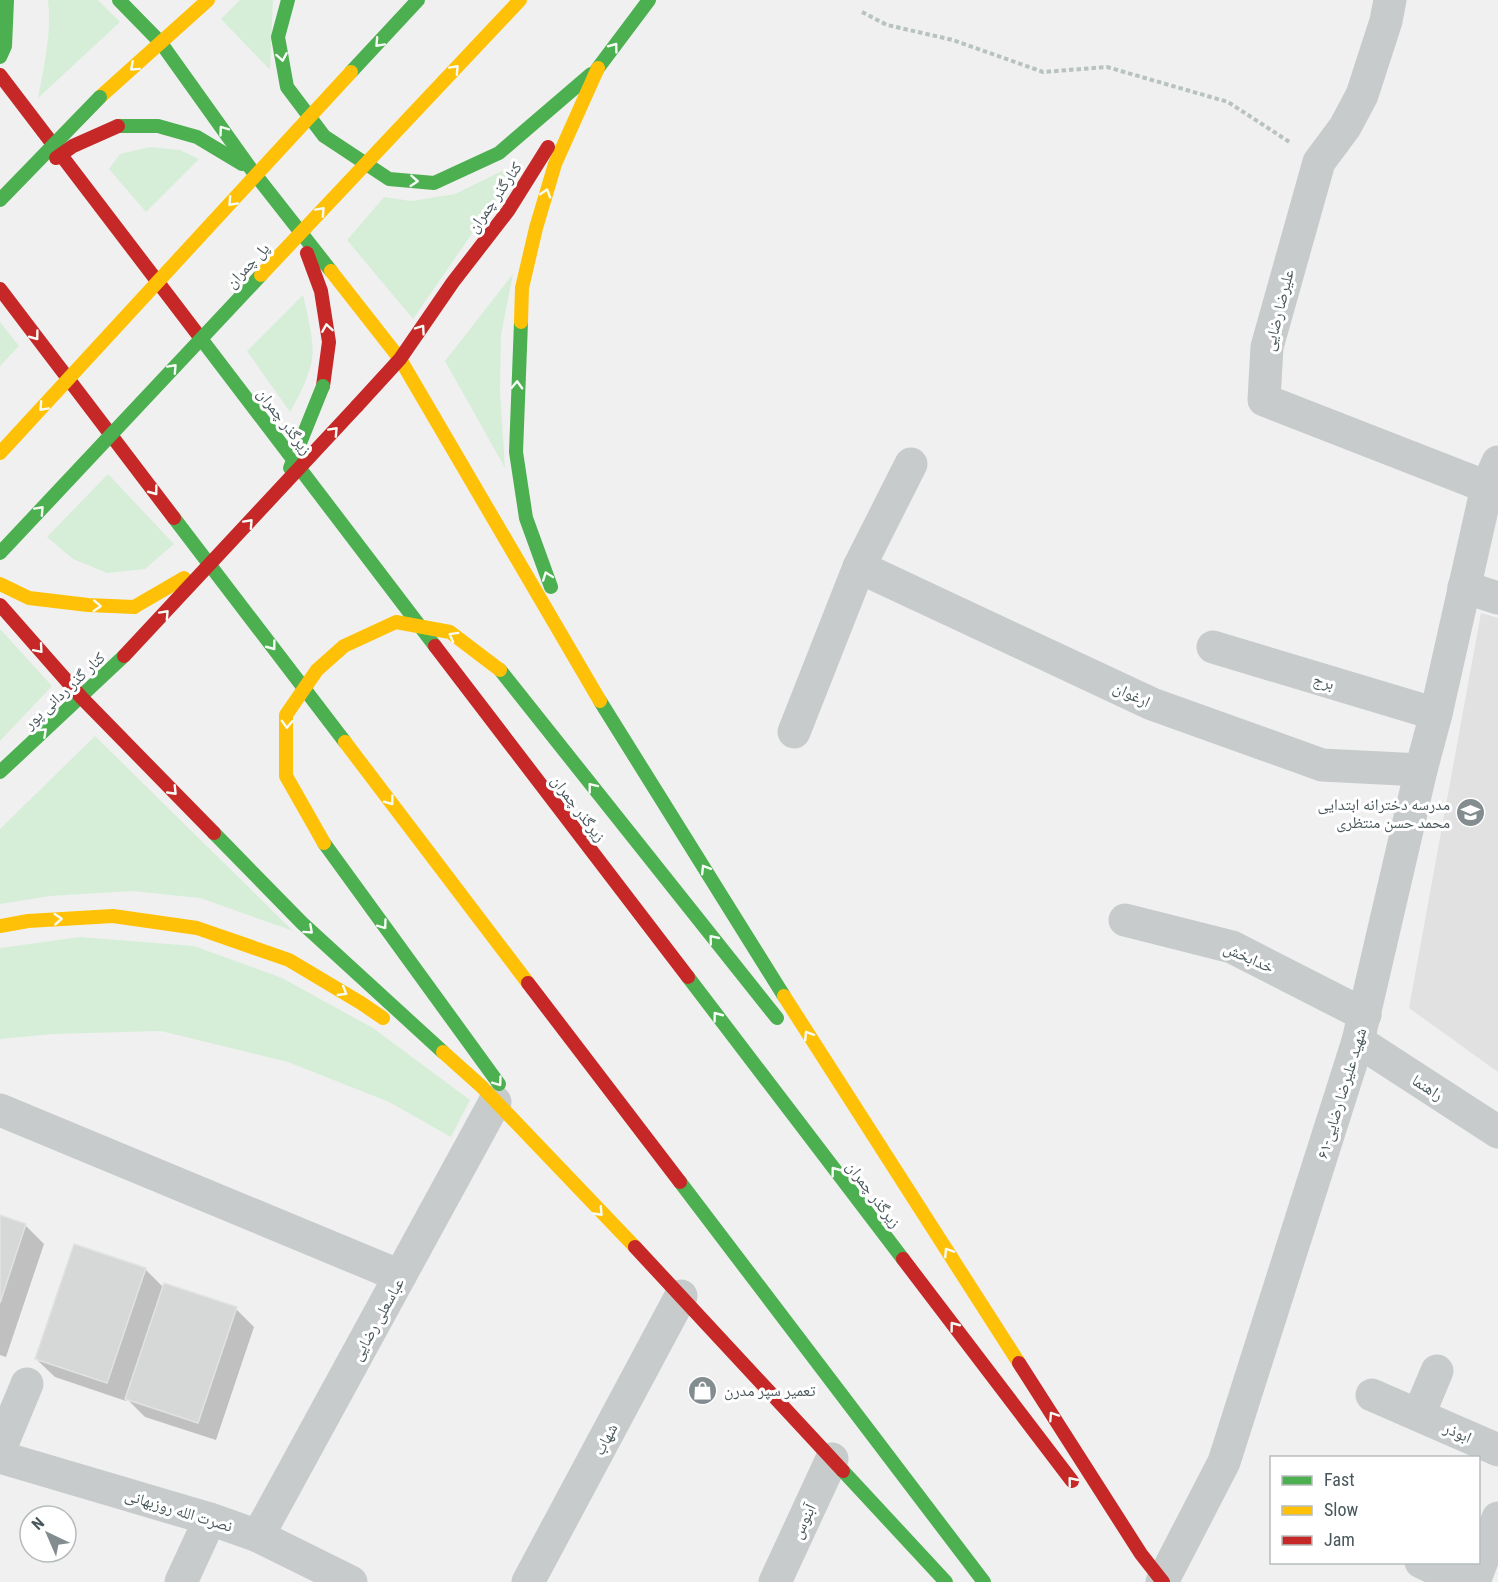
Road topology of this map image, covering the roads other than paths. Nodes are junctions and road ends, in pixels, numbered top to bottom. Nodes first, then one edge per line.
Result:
1 (7, 0) edge
2 (119, 0) edge
3 (208, 0) edge
4 (288, 0) edge
5 (418, 0) edge
6 (520, 0) edge
7 (649, 0) edge
8 (1390, 0) edge
9 (161, 43) junction
10 (0, 57) edge
11 (598, 68) junction
12 (0, 75) edge
13 (252, 170) junction
14 (14, 186) junction
15 (0, 200) edge
16 (297, 226) junction
17 (0, 289) edge
18 (400, 358) junction
19 (0, 453) edge
20 (911, 464) dead end
21 (1493, 474) edge
22 (282, 487) junction
23 (0, 553) edge
24 (216, 558) junction
25 (859, 567) junction
26 (0, 584) edge
27 (1464, 587) junction
28 (1498, 598) edge
29 (0, 605) edge
30 (1213, 647) dead end
31 (581, 670) junction
32 (81, 697) junction
33 (1436, 714) junction
34 (794, 732) dead end
35 (1421, 770) junction
36 (0, 772) edge
37 (1125, 920) dead end
38 (0, 926) edge
39 (1362, 1028) junction
40 (785, 1029) dead end
41 (808, 1057) dead end
42 (488, 1094) junction
43 (0, 1110) edge
44 (1498, 1132) edge
45 (881, 1149) junction
46 (573, 1185) junction
47 (400, 1276) junction
48 (681, 1296) junction
49 (1437, 1371) dead end
50 (27, 1384) dead end
51 (1372, 1395) dead end
52 (1419, 1414) junction
53 (0, 1449) edge
54 (1498, 1450) edge
55 (0, 1457) edge
56 (832, 1459) junction
57 (1498, 1518) edge
58 (210, 1519) junction
59 (258, 1536) junction
60 (1141, 1554) junction
61 (1423, 1564) edge
62 (181, 1582) edge
63 (351, 1582) edge
64 (528, 1582) edge
65 (775, 1582) edge
66 (946, 1582) edge
67 (984, 1582) edge
68 (1163, 1582) edge
69 (1465, 1582) edge
70 (1474, 1582) edge

1 - 10 main road
2 - 9 main road
3 - 9 main road
4 -> 11 main road
5 -> 19 main road, bridge
23 -> 6 main road, پل چمران, bridge
11 -> 7 main road, کنارگذر چمران
8 - 21 street, علیرضا رضایی
13 -> 9 main road
9 -> 14 main road, bridge
18 -> 11 main road, کنارگذر چمران
31 -> 11 main road
60 -> 12 main road, زیرگذر چمران
13 - 14 main road, bridge
13 - 16 main road
14 - 15 main road, bridge
16 - 18 main road
22 -> 16 main road, bridge
17 -> 67 main road
22 -> 18 main road, کنارگذر چمران, bridge
18 - 31 main road
20 - 25 street
21 - 27 street, ۶۱-شهید علیرضا رضایی
24 -> 22 main road, کنارگذر چمران, bridge
26 -> 24 main road, bridge
32 -> 24 main road, کنار گذر ردانی پور, bridge
25 - 34 street
25 - 35 street, ارغوان
27 - 28 street
27 - 33 street, ۶۱-شهید علیرضا رضایی
29 -> 32 main road
30 - 33 street, برج
45 -> 31 main road
36 -> 32 main road, کنار گذر ردانی پور
32 -> 42 main road
33 - 35 street, ۶۱-شهید علیرضا رضایی
35 - 39 street, ۶۱-شهید علیرضا رضایی
37 - 39 street, خدابخش
38 -> 42 main road
39 - 44 street, راهنما
39 - 68 street, ۶۱-شهید علیرضا رضایی
40 -> 46 main road, bridge
41 - 45 main road
42 - 46 main road
42 - 47 street, عباسعلی رضایی
43 - 47 street
60 -> 45 main road
46 -> 48 main road
47 - 59 street, عباسعلی رضایی
48 - 56 main road
48 - 64 street, شهاب
49 - 52 street
50 - 53 street
51 - 52 street, ابوذر
52 - 54 street, ابوذر
55 - 58 street, نصرت الله روزبهانی
56 - 65 street, آبنوس
56 - 66 main road
57 - 70 street
58 - 59 street, نصرت الله روزبهانی
58 - 62 street
59 - 63 street, نصرت الله روزبهانی
60 - 68 main road
61 - 69 street

